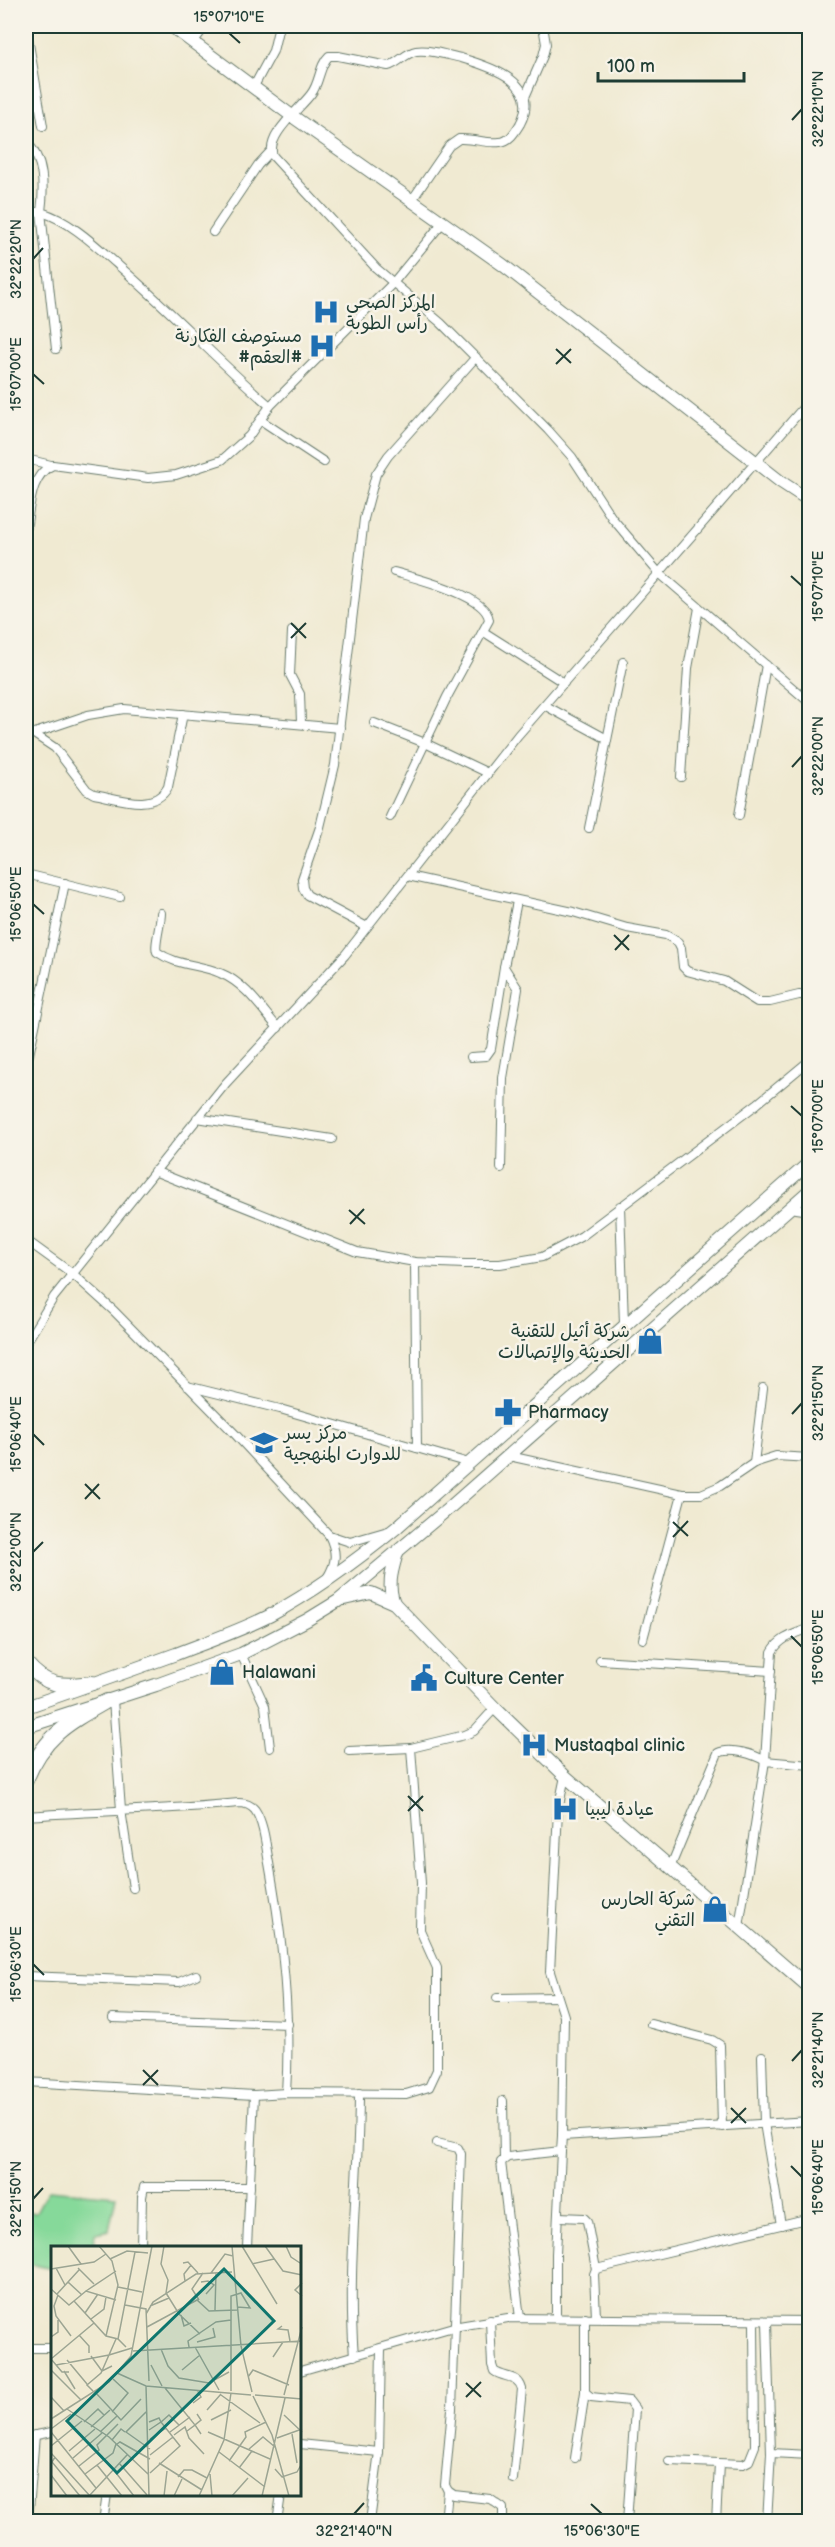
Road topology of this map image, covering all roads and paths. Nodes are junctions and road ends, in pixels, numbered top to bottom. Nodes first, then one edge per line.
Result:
1 (26, 26) edge
2 (171, 26) edge
3 (205, 26) edge
4 (279, 26) edge
5 (543, 26) edge
6 (193, 43) junction
7 (253, 87) junction
8 (525, 97) junction
9 (292, 116) junction
10 (43, 126) dead end
11 (26, 142) edge
12 (271, 151) junction
13 (412, 200) junction
14 (26, 212) edge
15 (41, 212) junction
16 (443, 222) junction
17 (213, 232) dead end
18 (393, 283) junction
19 (56, 349) dead end
20 (476, 357) junction
21 (810, 400) edge
22 (270, 406) junction
23 (262, 421) junction
24 (26, 459) edge
25 (755, 460) junction
26 (324, 462) dead end
27 (53, 465) junction
28 (810, 501) edge
29 (26, 529) edge
30 (394, 572) dead end
31 (658, 572) junction
32 (699, 608) junction
33 (292, 631) dead end
34 (484, 632) junction
35 (623, 662) dead end
36 (766, 665) junction
37 (564, 683) junction
38 (810, 703) edge
39 (546, 706) junction
40 (183, 714) junction
41 (301, 723) junction
42 (374, 723) dead end
43 (340, 728) junction
44 (30, 735) edge
45 (607, 739) junction
46 (425, 744) junction
47 (488, 773) junction
48 (681, 777) dead end
49 (739, 815) dead end
50 (390, 817) dead end
51 (589, 828) dead end
52 (26, 874) edge
53 (408, 876) junction
54 (65, 883) junction
55 (120, 897) dead end
56 (517, 901) junction
57 (161, 913) dead end
58 (368, 927) junction
59 (504, 967) junction
60 (810, 995) edge
61 (278, 1028) junction
62 (29, 1055) dead end
63 (471, 1057) dead end
64 (810, 1060) edge
65 (197, 1118) junction
66 (332, 1139) dead end
67 (810, 1162) edge
68 (501, 1167) dead end
69 (154, 1172) junction
70 (810, 1190) edge
71 (620, 1206) junction
72 (790, 1208) junction
73 (810, 1211) edge
74 (26, 1240) edge
75 (706, 1252) junction
76 (416, 1262) junction
77 (722, 1267) junction
78 (73, 1274) junction
79 (624, 1324) junction
80 (26, 1343) edge
81 (187, 1386) junction
82 (763, 1388) dead end
83 (417, 1448) junction
84 (509, 1456) junction
85 (810, 1458) edge
86 (469, 1463) junction
87 (754, 1463) junction
88 (682, 1494) junction
89 (396, 1528) junction
90 (329, 1535) junction
91 (396, 1553) junction
92 (322, 1585) junction
93 (338, 1601) junction
94 (394, 1603) junction
95 (810, 1628) edge
96 (643, 1640) dead end
97 (241, 1654) junction
98 (600, 1660) dead end
99 (26, 1663) edge
100 (771, 1671) junction
101 (92, 1683) junction
102 (110, 1700) junction
103 (26, 1707) edge
104 (495, 1708) junction
105 (26, 1728) edge
106 (270, 1748) dead end
107 (411, 1748) junction
108 (349, 1751) dead end
109 (765, 1761) junction
110 (810, 1765) edge
111 (565, 1776) junction
112 (26, 1780) edge
113 (121, 1810) junction
114 (26, 1816) edge
115 (670, 1868) junction
116 (133, 1888) dead end
117 (739, 1927) junction
118 (196, 1975) dead end
119 (26, 1976) edge
120 (810, 1988) edge
121 (557, 1996) junction
122 (496, 1998) dead end
123 (113, 2018) dead end
124 (288, 2024) junction
125 (651, 2024) dead end
126 (762, 2056) dead end
127 (26, 2082) edge
128 (286, 2093) junction
129 (359, 2093) junction
130 (254, 2095) junction
131 (503, 2101) dead end
132 (810, 2121) edge
133 (764, 2123) junction
134 (722, 2127) junction
135 (562, 2136) junction
136 (437, 2143) dead end
137 (561, 2151) junction
138 (504, 2158) junction
139 (250, 2187) junction
140 (559, 2217) junction
141 (810, 2218) edge
142 (781, 2225) junction
143 (141, 2246) edge
144 (247, 2246) edge
145 (596, 2269) junction
146 (556, 2317) junction
147 (520, 2318) junction
148 (585, 2318) junction
149 (596, 2318) junction
150 (490, 2320) junction
151 (810, 2321) edge
152 (754, 2322) junction
153 (767, 2322) junction
154 (453, 2328) junction
155 (26, 2348) edge
156 (51, 2348) edge
157 (381, 2349) junction
158 (354, 2355) junction
159 (302, 2370) edge
160 (585, 2392) junction
161 (51, 2432) edge
162 (30, 2436) edge
163 (302, 2444) edge
164 (379, 2452) junction
165 (771, 2453) junction
166 (810, 2455) edge
167 (575, 2458) dead end
168 (669, 2461) dead end
169 (719, 2464) junction
170 (513, 2480) dead end
171 (448, 2491) junction
172 (107, 2496) edge
173 (281, 2496) edge
174 (28, 2522) edge
175 (103, 2522) edge
176 (278, 2522) edge
177 (370, 2522) edge
178 (445, 2522) edge
179 (503, 2522) edge
180 (627, 2522) edge
181 (716, 2522) edge
182 (767, 2522) edge

1 - 10 street
2 - 6 main road
3 - 6 street
4 - 7 street
5 - 8 street
6 - 7 main road
7 - 9 main road
8 - 9 street
8 - 13 street
9 - 12 street
9 - 13 main road
11 - 15 street
12 - 17 street
12 - 18 street
13 - 16 main road
14 - 15 street
15 - 19 street
15 - 22 street
16 - 18 street
16 - 25 main road
18 - 20 street
18 - 22 street
20 - 31 street
20 - 43 street
21 - 25 street
22 - 23 street
23 - 26 street
23 - 27 street
24 - 27 street
25 - 28 main road
25 - 31 street
27 - 29 street
30 - 34 street
31 - 32 street
31 - 37 street
32 - 36 street
32 - 48 street
33 - 41 street
34 - 37 street
34 - 46 street
35 - 45 street
36 - 38 street
36 - 49 street
37 - 39 street
39 - 45 street
39 - 47 street
40 - 41 street
40 - 44 street
40 - 44 street
41 - 43 street
42 - 46 street
43 - 58 street
45 - 51 street
46 - 47 street
46 - 50 street
47 - 53 street
52 - 54 street
53 - 56 street
53 - 58 street
54 - 55 street
54 - 62 street
56 - 59 street
56 - 60 street
57 - 61 street
58 - 61 street
59 - 63 street
59 - 68 street
61 - 65 street
64 - 71 street
65 - 66 street
65 - 69 street
67 - 75 main road
69 - 76 street
69 - 78 street
70 - 72 main road
71 - 76 street
71 - 79 street
72 - 73 street
72 - 77 main road
74 - 78 street
75 - 77 main road
75 - 79 main road
76 - 83 street
77 - 84 main road
78 - 80 street
78 - 81 street
79 - 86 main road
81 - 83 street
81 - 90 street
82 - 87 street
83 - 86 street
84 - 88 street
84 - 91 main road
85 - 87 street
86 - 89 main road
87 - 88 street
88 - 96 street
89 - 90 street
89 - 92 main road
90 - 92 street
91 - 93 main road
91 - 94 main road
92 - 101 main road
93 - 94 main road
93 - 97 main road
94 - 104 main road
95 - 100 street
97 - 102 main road
97 - 106 street
98 - 100 street
99 - 101 main road
100 - 109 street
101 - 103 main road
102 - 105 main road
102 - 112 main road
102 - 113 street
104 - 107 street
104 - 111 main road
107 - 108 street
107 - 129 street
109 - 110 street
109 - 115 street
109 - 117 street
111 - 115 main road
111 - 121 street
113 - 114 street
113 - 116 street
113 - 124 street
115 - 117 main road
117 - 120 main road
118 - 119 street
121 - 122 street
121 - 135 street
123 - 124 street
124 - 128 street
125 - 134 street
126 - 133 street
127 - 130 street
128 - 129 street
128 - 130 street
129 - 158 street
130 - 139 street
131 - 138 street
132 - 133 street
133 - 134 street
133 - 142 street
134 - 135 street
135 - 137 street
136 - 154 street
137 - 138 street
137 - 140 street
138 - 147 street
139 - 143 street
139 - 144 street
140 - 145 street
140 - 146 street
141 - 142 street
142 - 145 street
145 - 149 street
146 - 147 street
146 - 148 street
147 - 150 street
148 - 149 street
148 - 160 street
149 - 152 street
150 - 154 street
150 - 170 street
151 - 153 street
152 - 153 street
152 - 169 street
153 - 165 street
154 - 157 street
154 - 171 street
155 - 156 street
157 - 158 street
157 - 164 street
158 - 159 street
160 - 167 street
160 - 180 street
161 - 162 street
162 - 174 street
163 - 164 street
164 - 177 street
165 - 166 street
165 - 182 street
168 - 169 street
169 - 181 street
171 - 178 street
171 - 179 street
172 - 175 street
173 - 176 street

